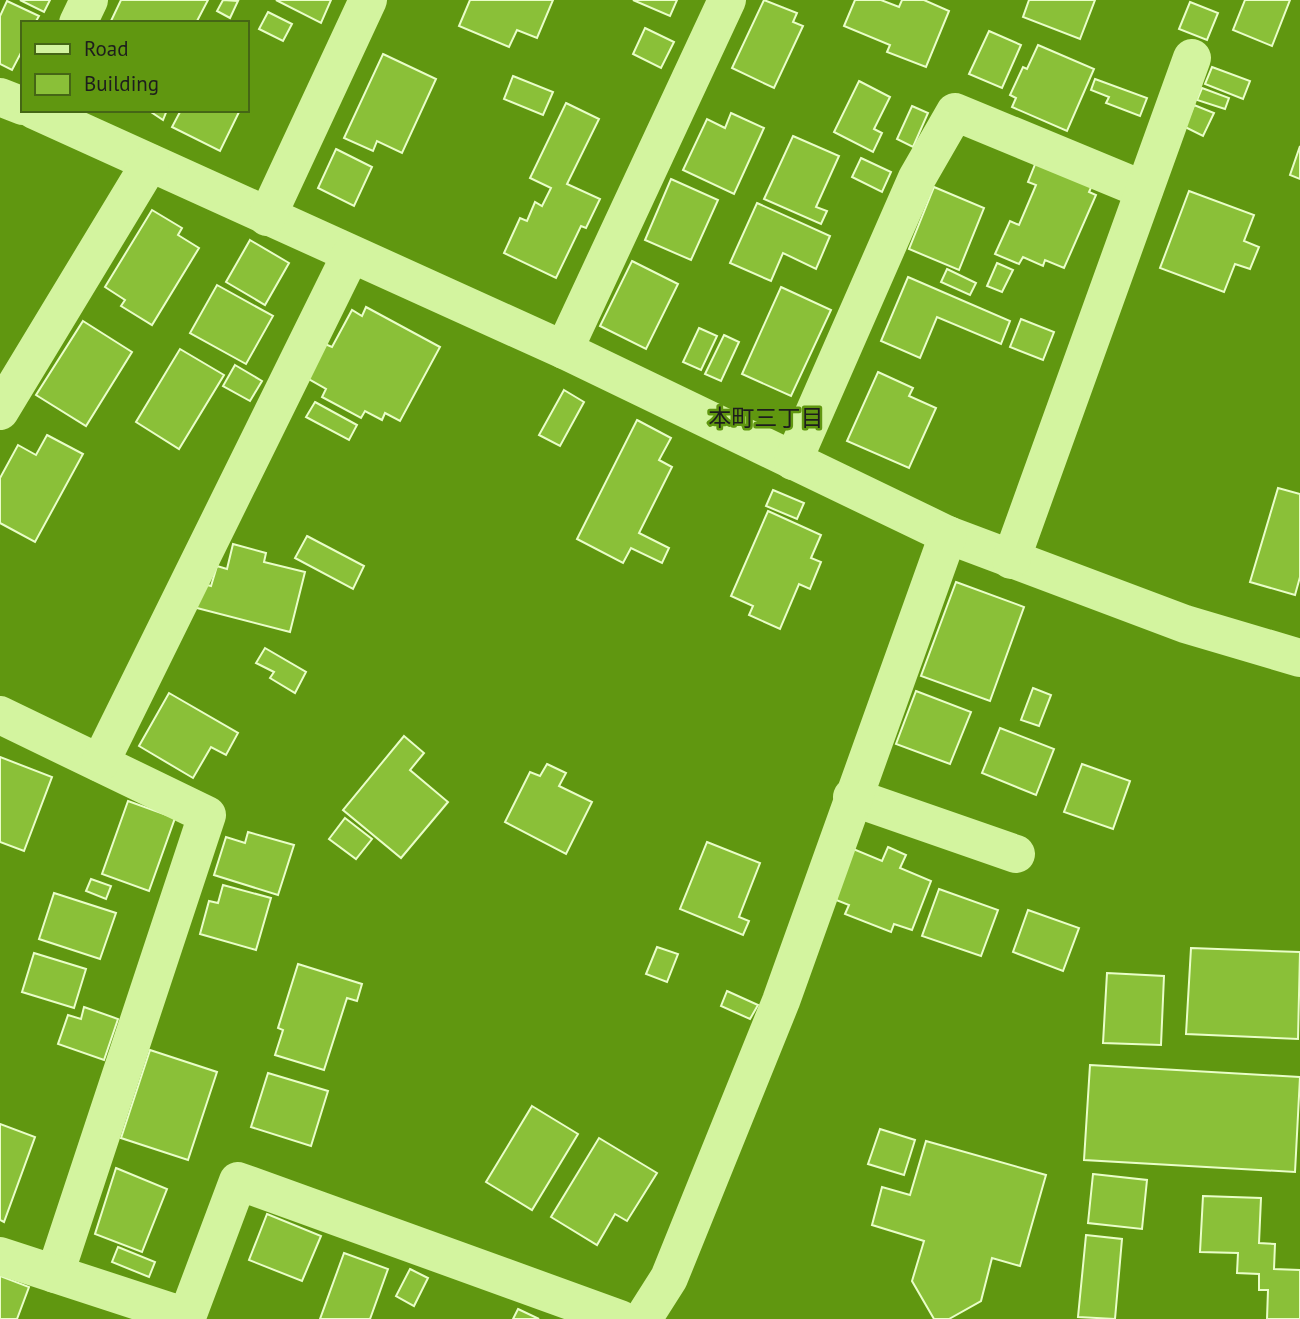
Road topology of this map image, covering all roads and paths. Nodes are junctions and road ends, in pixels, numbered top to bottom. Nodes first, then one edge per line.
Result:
1 (89, 0) edge
2 (368, 0) edge
3 (726, 0) edge
4 (79, 21) edge
5 (1192, 58) dead end
6 (0, 97) edge
7 (21, 105) edge
8 (39, 112) edge
9 (150, 163) junction
10 (1144, 190) junction
11 (267, 217) junction
12 (350, 256) junction
13 (564, 350) junction
14 (0, 411) edge
15 (793, 461) junction
16 (948, 535) junction
17 (1011, 559) junction
18 (1300, 658) edge
19 (0, 715) edge
20 (100, 763) junction
21 (852, 797) junction
22 (1016, 854) dead end
23 (0, 1256) edge
24 (55, 1274) junction
25 (621, 1319) edge
26 (643, 1319) edge

1 - 4 street
2 - 11 street
3 - 13 street
5 - 10 street
6 - 7 street
8 - 9 street
9 - 11 street
9 - 14 street
10 - 15 street
10 - 17 street
11 - 12 street
12 - 13 street
12 - 20 street
13 - 15 street
15 - 16 street
16 - 17 street
16 - 21 street
17 - 18 street
19 - 20 street
20 - 24 street
21 - 22 street
21 - 26 street
23 - 24 street
24 - 25 street

